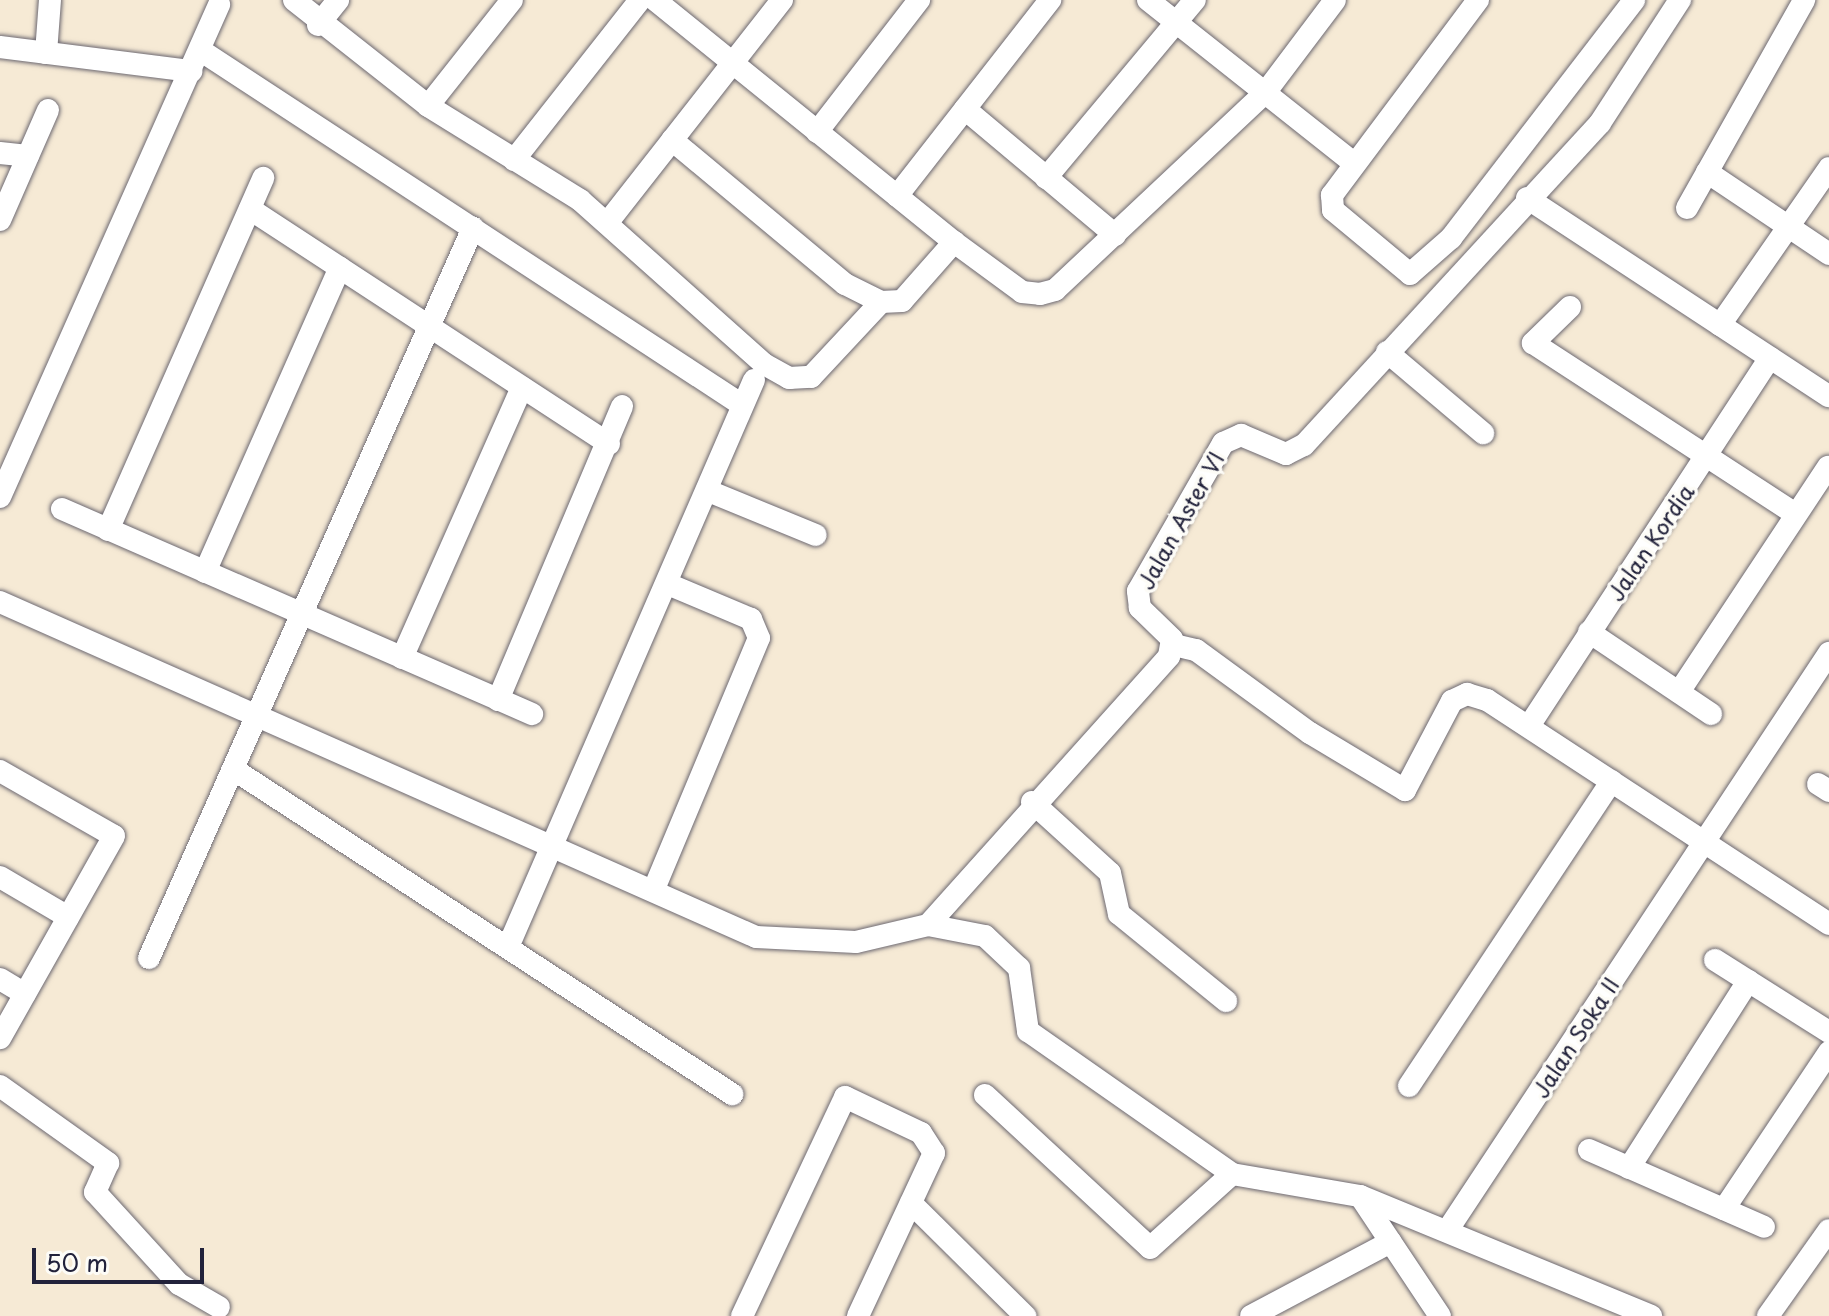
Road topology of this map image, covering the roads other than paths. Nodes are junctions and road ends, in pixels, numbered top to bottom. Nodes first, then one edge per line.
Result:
1 (50, 0) edge
2 (294, 0) edge
3 (338, 0) edge
4 (512, 0) edge
5 (640, 0) edge
6 (655, 0) edge
7 (782, 0) edge
8 (919, 0) edge
9 (1050, 0) edge
10 (1148, 0) edge
11 (1195, 0) edge
12 (1335, 0) edge
13 (1478, 0) edge
14 (1634, 0) edge
15 (1680, 0) edge
16 (1804, 0) edge
17 (219, 5) dead end
18 (1178, 23) junction
19 (318, 25) junction
20 (0, 47) edge
21 (46, 53) junction
22 (196, 60) junction
23 (732, 62) junction
24 (1265, 93) junction
25 (428, 106) junction
26 (965, 109) junction
27 (48, 110) dead end
28 (817, 132) junction
29 (672, 140) junction
30 (0, 153) edge
31 (28, 156) junction
32 (514, 160) junction
33 (1351, 161) junction
34 (1829, 168) edge
35 (1707, 172) junction
36 (263, 178) dead end
37 (1046, 178) junction
38 (897, 196) junction
39 (1527, 198) junction
40 (1687, 208) dead end
41 (250, 209) junction
42 (0, 220) edge
43 (608, 222) junction
44 (473, 228) junction
45 (1790, 229) junction
46 (1115, 235) junction
47 (954, 242) junction
48 (1829, 254) edge
49 (340, 268) junction
50 (881, 302) junction
51 (1570, 307) dead end
52 (1720, 325) junction
53 (429, 327) junction
54 (1387, 352) junction
55 (1770, 358) junction
56 (754, 380) dead end
57 (522, 387) junction
58 (1829, 396) edge
59 (742, 405) junction
60 (622, 406) dead end
61 (1483, 433) dead end
62 (609, 444) junction
63 (1706, 459) junction
64 (1828, 467) edge
65 (711, 492) junction
66 (0, 497) edge
67 (62, 509) dead end
68 (1794, 513) junction
69 (108, 530) junction
70 (816, 535) dead end
71 (205, 572) junction
72 (670, 585) junction
73 (0, 602) edge
74 (302, 614) junction
75 (1589, 632) junction
76 (1174, 645) junction
77 (1829, 653) edge
78 (402, 658) junction
79 (1679, 692) junction
80 (498, 700) junction
81 (532, 714) dead end
82 (1711, 714) dead end
83 (257, 716) junction
84 (1529, 726) junction
85 (233, 769) junction
86 (0, 771) edge
87 (1612, 781) junction
88 (1032, 802) junction
89 (1702, 844) junction
90 (552, 847) junction
91 (0, 877) edge
92 (654, 889) junction
93 (68, 917) junction
94 (1829, 924) edge
95 (928, 925) junction
96 (508, 947) junction
97 (149, 958) dead end
98 (1715, 960) dead end
99 (0, 979) edge
100 (1748, 981) junction
101 (25, 994) junction
102 (1226, 1001) dead end
103 (1829, 1032) edge
104 (0, 1038) edge
105 (1829, 1052) edge
106 (0, 1086) edge
107 (1409, 1086) dead end
108 (732, 1094) dead end
109 (985, 1095) dead end
110 (1589, 1150) dead end
111 (1629, 1168) junction
112 (1232, 1174) junction
113 (1360, 1196) junction
114 (911, 1203) junction
115 (1724, 1209) junction
116 (1764, 1227) dead end
117 (1829, 1230) edge
118 (1447, 1231) junction
119 (1391, 1242) junction
120 (227, 1313) edge
121 (742, 1316) edge
122 (858, 1316) edge
123 (1025, 1316) edge
124 (1251, 1316) edge
125 (1440, 1316) edge
126 (1651, 1316) edge
127 (1768, 1316) edge

1 - 21 street
2 - 19 street
3 - 19 street
4 - 25 street
5 - 32 street
6 - 23 street
7 - 23 street
8 - 28 street
9 - 26 street
10 - 18 street
11 - 18 street
12 - 24 street
13 - 33 street
14 - 33 street
15 - 39 street, Jalan Aster VI
16 - 35 street
17 - 22 street
18 - 24 street
18 - 37 street
19 - 25 street
20 - 21 street
21 - 22 street
22 - 44 street
22 - 66 street
23 - 28 street
23 - 29 street
24 - 33 street
24 - 46 street
25 - 32 street
26 - 37 street
26 - 38 street
27 - 31 street
28 - 38 street
29 - 43 street
29 - 50 street
30 - 31 street
31 - 42 street
32 - 43 street
34 - 45 street
35 - 40 street
35 - 45 street
36 - 41 street
37 - 46 street
38 - 47 street
39 - 52 street
39 - 54 street, Jalan Aster VI
41 - 49 street
41 - 69 street
43 - 50 street
44 - 53 street
44 - 59 street
45 - 48 street
45 - 52 street
46 - 47 street
47 - 50 street
49 - 53 street
49 - 71 street
51 - 63 street
52 - 55 street
53 - 57 street
53 - 74 street
54 - 61 street
54 - 76 street, Jalan Aster VI
55 - 58 street
55 - 63 street, Jalan Kordia
56 - 59 street
57 - 62 street
57 - 78 street
59 - 65 street
60 - 62 street
62 - 80 street
63 - 68 street
63 - 75 street, Jalan Kordia
64 - 68 street
65 - 70 street
65 - 72 street
67 - 69 street
68 - 79 street
69 - 71 street
71 - 74 street
72 - 90 street
72 - 92 street
73 - 83 street
74 - 78 street
74 - 83 street
75 - 79 street
75 - 84 street, Jalan Kordia
76 - 84 street
76 - 88 street
77 - 89 street, Jalan Soka II
78 - 80 street
79 - 82 street
80 - 81 street
83 - 85 street
83 - 90 street
84 - 87 street
85 - 96 street
85 - 97 street
86 - 93 street
87 - 89 street
87 - 107 street
88 - 95 street
88 - 102 street
89 - 94 street
89 - 118 street, Jalan Soka II
90 - 92 street
90 - 96 street
91 - 93 street
92 - 95 street
93 - 101 street
95 - 112 street
96 - 108 street
98 - 100 street
99 - 101 street
100 - 103 street
100 - 111 street
101 - 104 street
105 - 115 street
106 - 120 street
109 - 112 street
110 - 111 street
111 - 115 street
112 - 113 street
113 - 118 street
113 - 119 street
114 - 121 street
114 - 122 street
114 - 123 street
115 - 116 street
117 - 127 street
118 - 126 street
119 - 124 street
119 - 125 street

